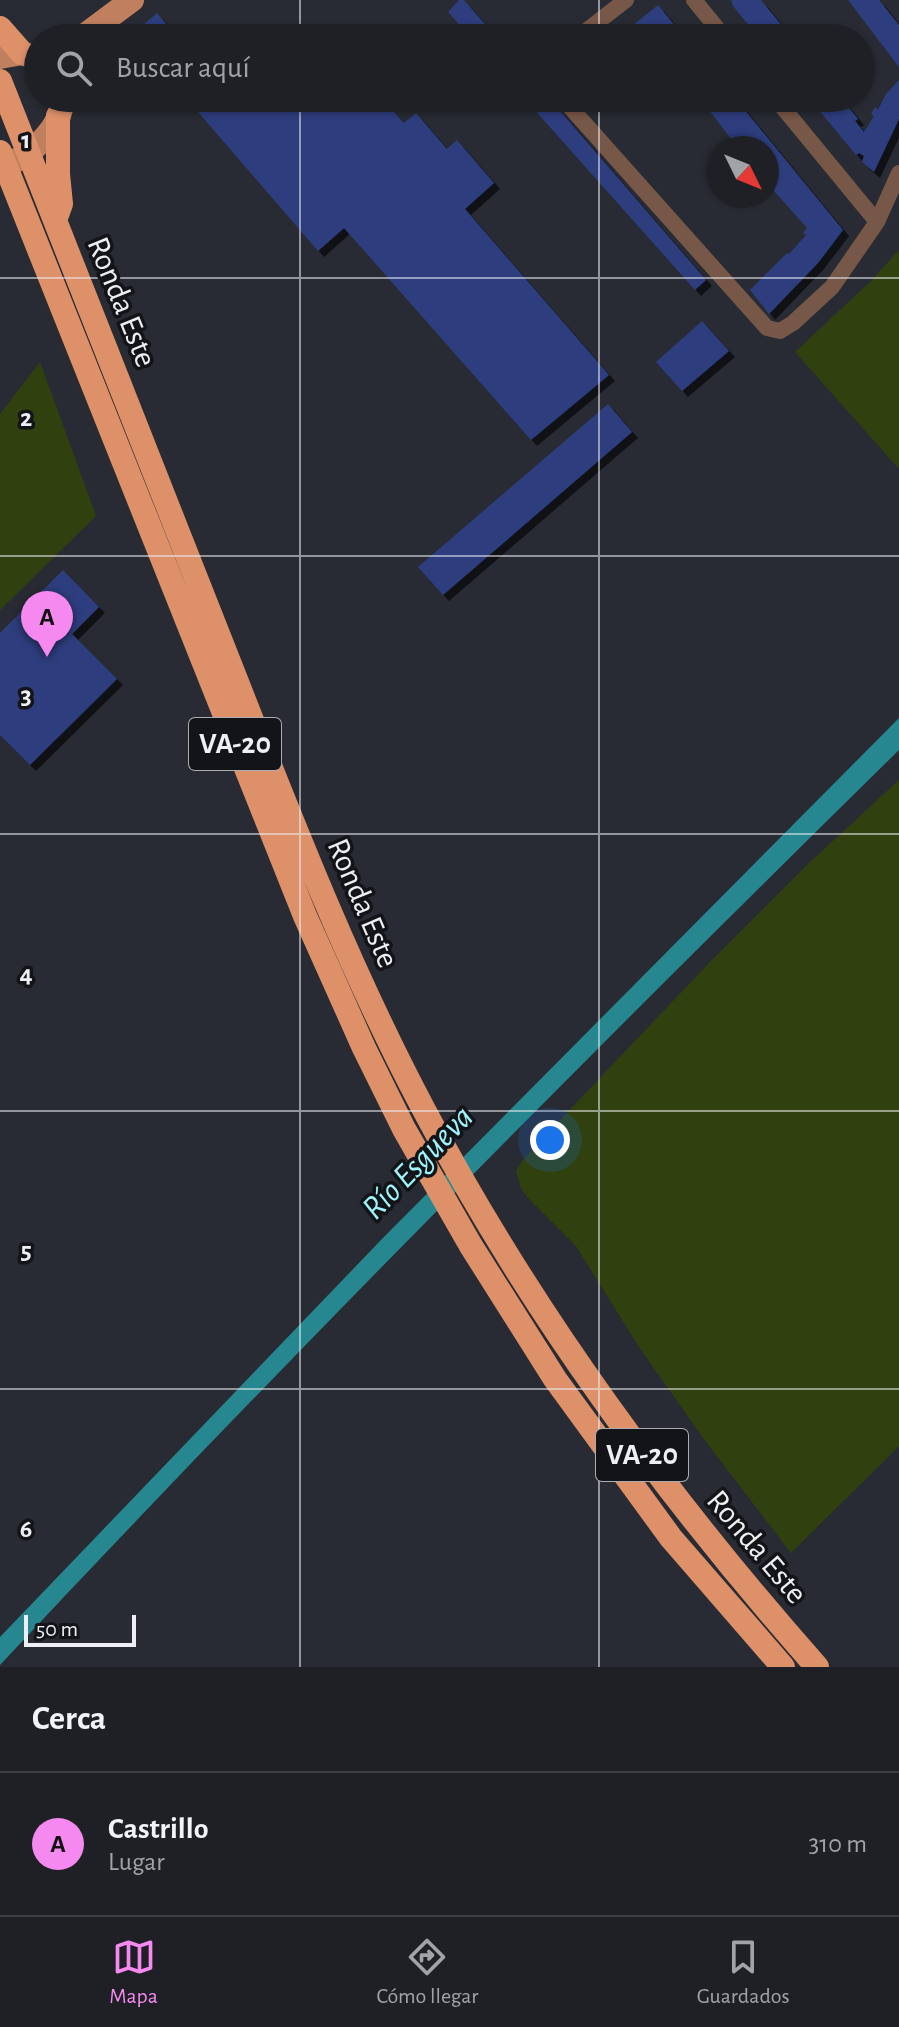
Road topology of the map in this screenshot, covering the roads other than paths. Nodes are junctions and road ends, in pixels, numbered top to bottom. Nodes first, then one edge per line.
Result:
1 (133, 0) edge
2 (626, 0) edge
3 (694, 0) edge
4 (100, 24) edge
5 (114, 24) edge
6 (595, 24) edge
7 (714, 24) edge
8 (0, 28) edge
9 (24, 53) edge
10 (0, 81) edge
11 (58, 112) edge
12 (62, 112) edge
13 (574, 112) edge
14 (787, 112) edge
15 (28, 152) junction
16 (2, 162) edge
17 (899, 173) edge
18 (0, 197) edge
19 (23, 214) junction
20 (55, 221) junction
21 (877, 222) junction
22 (783, 1667) edge
23 (817, 1667) edge

1 - 4 main road
1 - 5 main road
2 - 6 street
3 - 7 street
8 - 9 highway
10 - 15 highway, Ronda Este / VA-20
11 - 15 main road
12 - 20 highway
13 - 21 street
14 - 21 street
15 - 16 main road
15 - 20 highway, Ronda Este / VA-20
16 - 19 highway, Ronda Este / VA-20
17 - 21 street
18 - 19 highway
19 - 22 highway, Ronda Este / VA-20
20 - 23 highway, Ronda Este / VA-20

